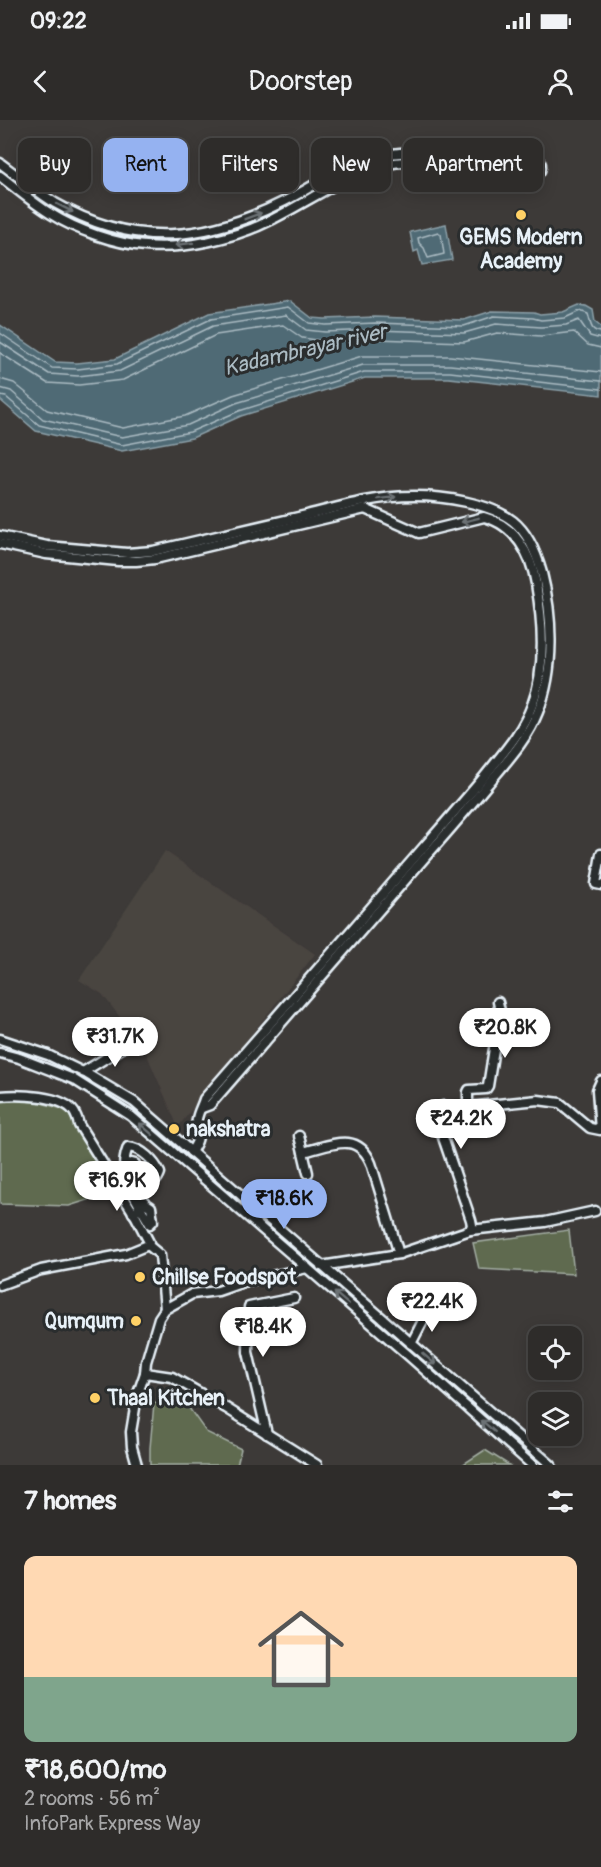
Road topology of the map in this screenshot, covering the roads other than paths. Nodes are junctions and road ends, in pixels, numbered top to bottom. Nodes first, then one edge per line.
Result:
1 (0, 163) edge
2 (0, 176) edge
3 (205, 231) junction
4 (208, 241) junction
5 (0, 536) edge
6 (0, 544) edge
7 (601, 854) edge
8 (601, 885) edge
9 (498, 1002) dead end
10 (0, 1040) edge
11 (132, 1042) dead end
12 (0, 1053) edge
13 (83, 1072) junction
14 (601, 1081) edge
15 (0, 1096) edge
16 (468, 1107) junction
17 (202, 1108) junction
18 (600, 1130) edge
19 (299, 1136) dead end
20 (191, 1152) junction
21 (303, 1152) junction
22 (308, 1173) dead end
23 (137, 1210) junction
24 (595, 1210) dead end
25 (470, 1230) junction
26 (148, 1245) junction
27 (399, 1254) junction
28 (321, 1266) junction
29 (307, 1268) junction
30 (0, 1285) edge
31 (294, 1298) dead end
32 (165, 1309) junction
33 (429, 1309) dead end
34 (411, 1344) junction
35 (145, 1373) junction
36 (267, 1434) junction
37 (137, 1465) edge
38 (318, 1465) edge
39 (532, 1465) edge
40 (551, 1465) edge

1 -> 3 street
4 -> 2 street
3 - 4 street
3 -> 4 street
5 -> 17 street
17 -> 6 street
7 - 8 street
9 - 16 street
10 - 13 street
11 - 13 street
29 -> 12 street
13 - 20 street
14 - 18 street
15 - 23 street
16 - 18 street
16 - 25 street
17 - 20 street
19 - 21 street
20 - 28 street
21 - 22 street
21 - 27 street
23 - 23 street
23 - 26 street
24 - 25 street
25 - 27 street
26 - 30 street
26 - 32 street
27 - 28 street
28 - 34 street
29 - 32 street
39 -> 29 street
31 - 36 street
32 - 35 street
33 - 34 street
34 -> 40 street
35 - 36 street
35 - 37 street
36 - 38 street

